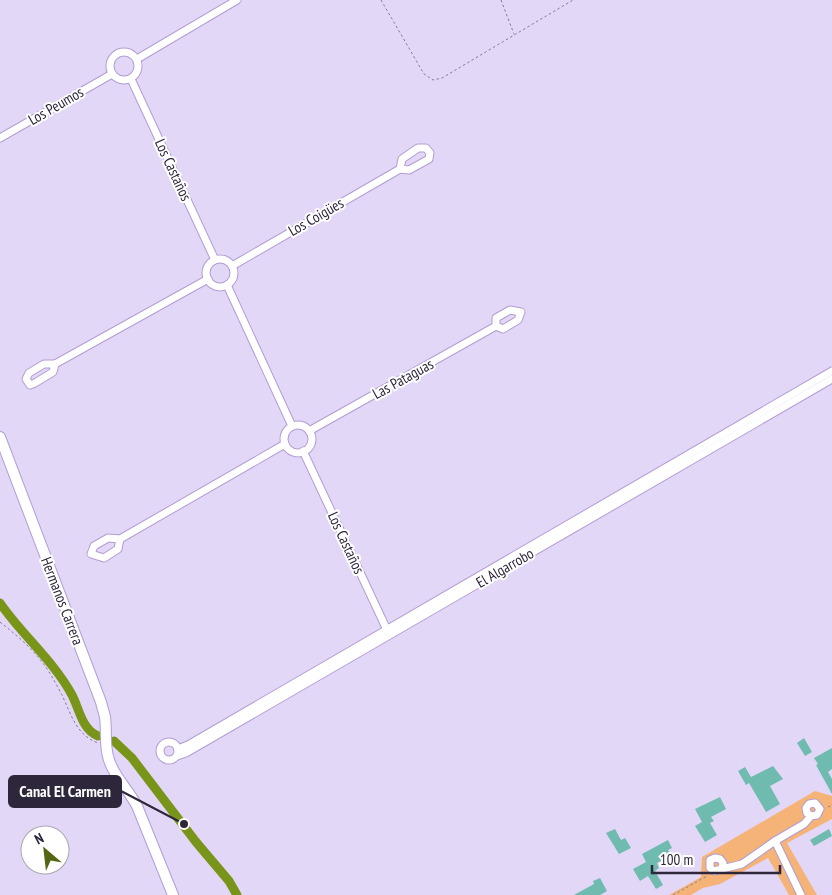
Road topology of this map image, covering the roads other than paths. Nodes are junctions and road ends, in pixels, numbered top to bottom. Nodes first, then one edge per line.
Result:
1 (237, 0) edge
2 (137, 59) junction
3 (112, 74) junction
4 (131, 79) junction
5 (0, 138) edge
6 (400, 169) dead end
7 (215, 260) junction
8 (232, 266) junction
9 (208, 279) junction
10 (227, 285) junction
11 (496, 326) dead end
12 (55, 364) dead end
13 (832, 372) edge
14 (832, 379) edge
15 (292, 426) junction
16 (309, 431) junction
17 (0, 437) edge
18 (285, 444) junction
19 (303, 451) junction
20 (120, 539) dead end
21 (388, 632) junction
22 (177, 752) dead end
23 (811, 816) dead end
24 (775, 840) junction
25 (722, 868) junction
26 (173, 895) edge
27 (801, 895) edge

1 - 2 street
2 - 3 street
2 - 4 street
3 - 4 street
3 - 5 street, Los Peumos
4 - 7 street, Los Castaños
6 - 8 street, Los Coigües
7 - 8 street
7 - 9 street
8 - 10 street
9 - 10 street
9 - 12 street
10 - 15 street
11 - 16 street, Las Pataguas
13 - 21 street, El Algarrobo
14 - 21 street, El Algarrobo
15 - 16 street
15 - 18 street
16 - 19 street
17 - 26 street, Hermanos Carrera
18 - 19 street
18 - 20 street
19 - 21 street, Los Castaños
21 - 22 street, El Algarrobo
23 - 24 street
24 - 25 street
24 - 27 street
25 - 25 street

